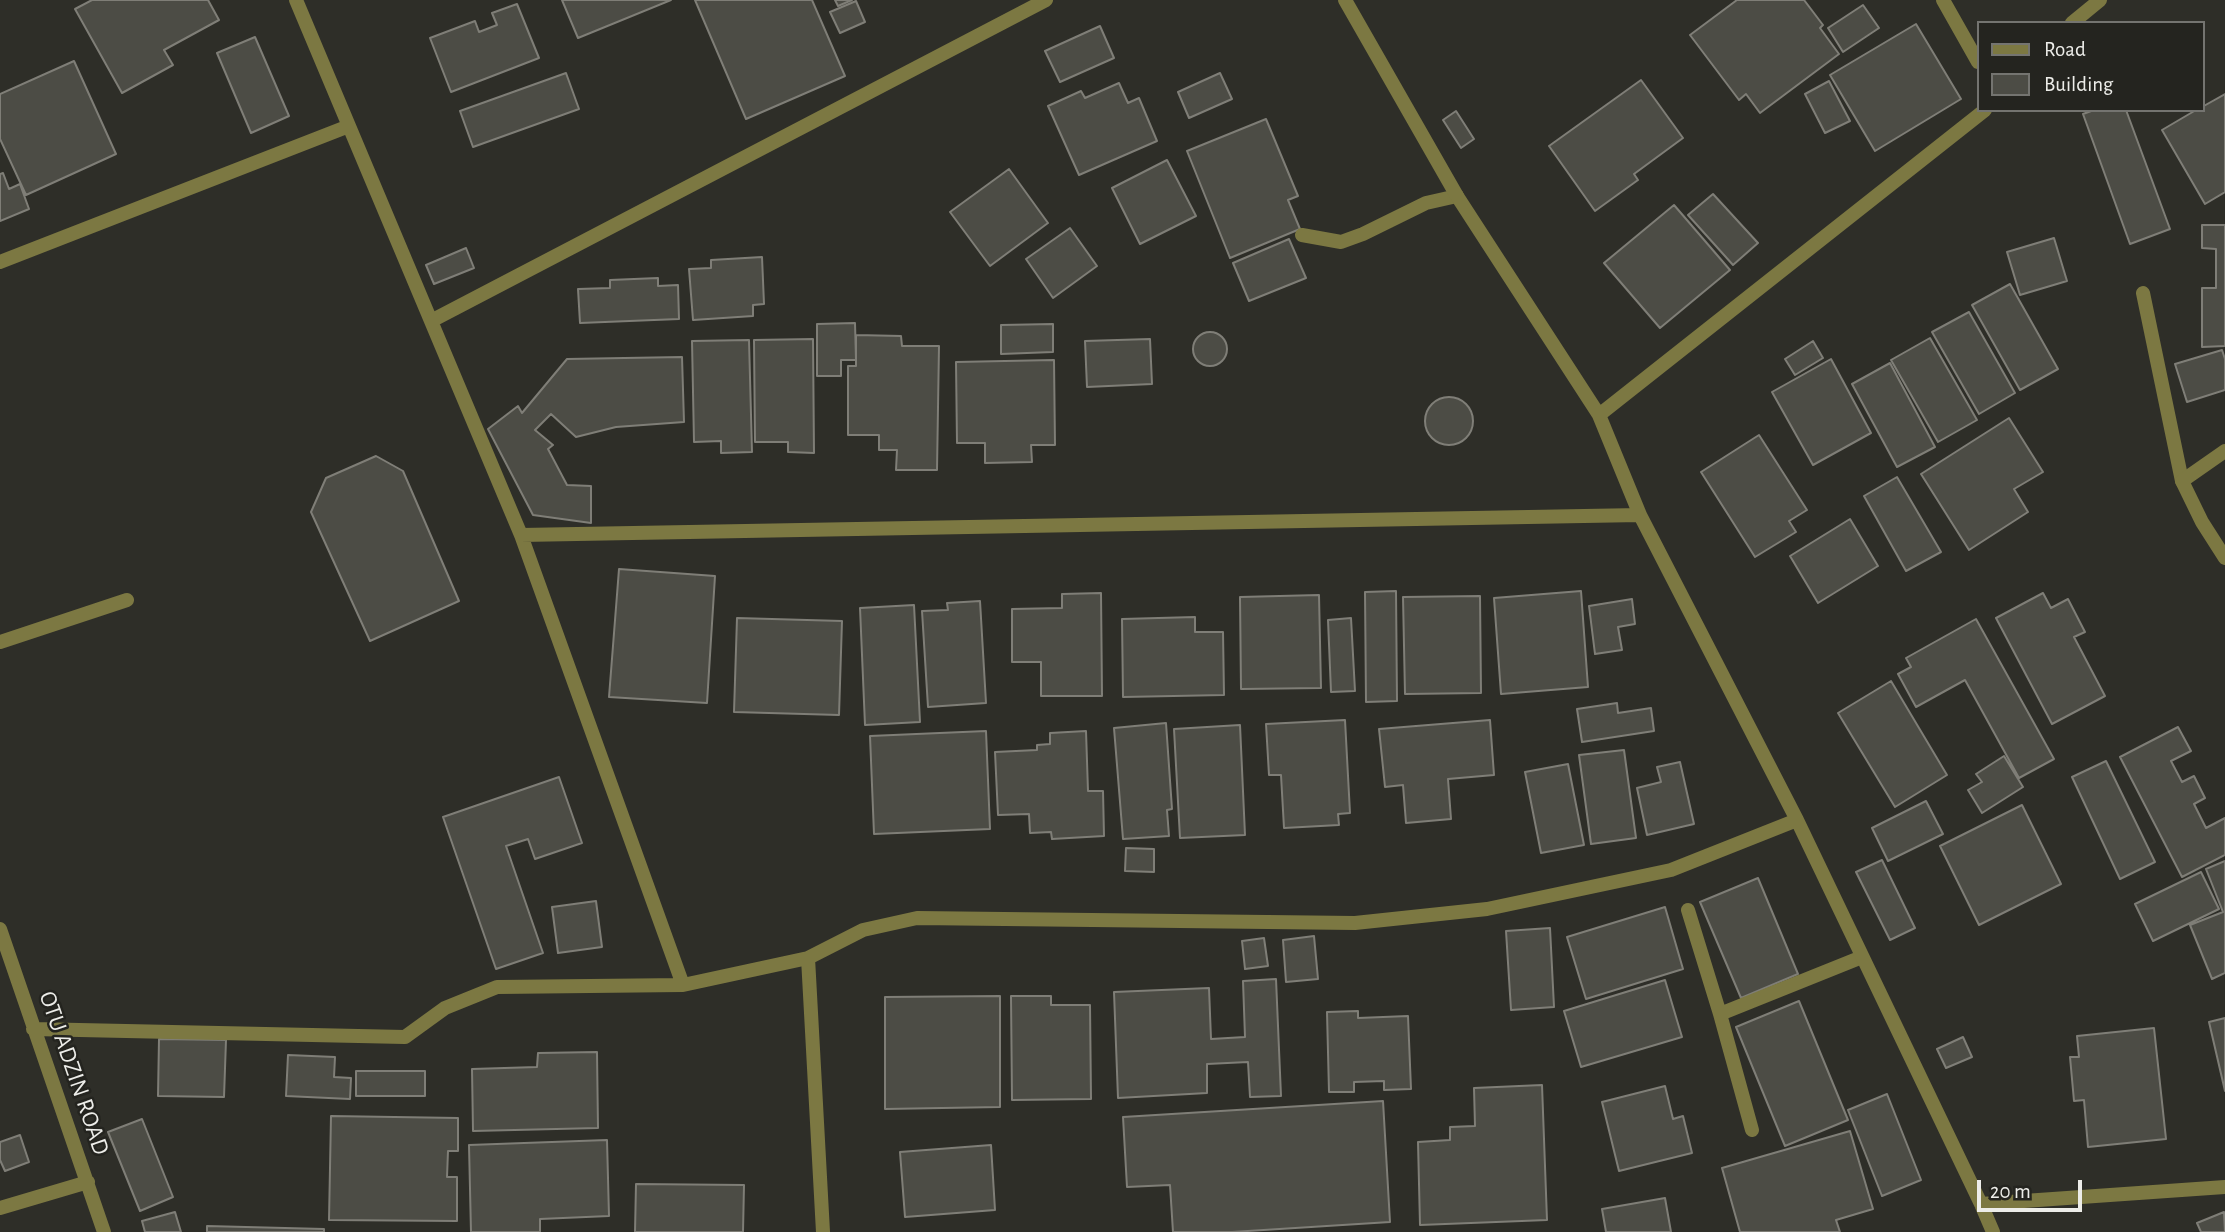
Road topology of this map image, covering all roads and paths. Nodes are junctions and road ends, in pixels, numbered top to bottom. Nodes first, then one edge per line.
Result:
1 (296, 0) edge
2 (1045, 0) edge
3 (1345, 0) edge
4 (1943, 0) edge
5 (2100, 0) edge
6 (2074, 21) edge
7 (1976, 58) edge
8 (1982, 112) edge
9 (348, 126) junction
10 (1457, 196) junction
11 (1302, 235) dead end
12 (0, 262) edge
13 (2143, 293) dead end
14 (431, 321) junction
15 (1600, 415) junction
16 (2225, 451) edge
17 (2182, 481) junction
18 (1640, 515) junction
19 (521, 535) junction
20 (2225, 558) edge
21 (127, 600) dead end
22 (0, 642) edge
23 (1797, 820) junction
24 (1688, 910) dead end
25 (0, 929) edge
26 (1862, 957) junction
27 (808, 958) junction
28 (682, 985) junction
29 (1720, 1014) junction
30 (33, 1029) junction
31 (1752, 1130) dead end
32 (88, 1182) junction
33 (2225, 1187) edge
34 (1982, 1204) junction
35 (0, 1208) edge
36 (104, 1232) edge
37 (823, 1232) edge
38 (1993, 1232) edge

1 - 9 street
2 - 14 street
3 - 10 street
4 - 7 street
5 - 6 street
8 - 15 street
9 - 12 street
9 - 14 street
10 - 11 street
10 - 15 street
13 - 17 street
14 - 19 street
15 - 18 street
16 - 17 street
17 - 20 street
18 - 19 street
18 - 23 street
19 - 28 street
21 - 22 street
23 - 26 street
23 - 27 street
24 - 29 street
25 - 30 street, OTU ADZIN ROAD
26 - 29 street
26 - 34 street
27 - 28 street
27 - 37 street
28 - 30 street
29 - 31 street
30 - 32 street, OTU ADZIN ROAD
32 - 35 street
32 - 36 street, OTU ADZIN ROAD
33 - 34 street
34 - 38 street

